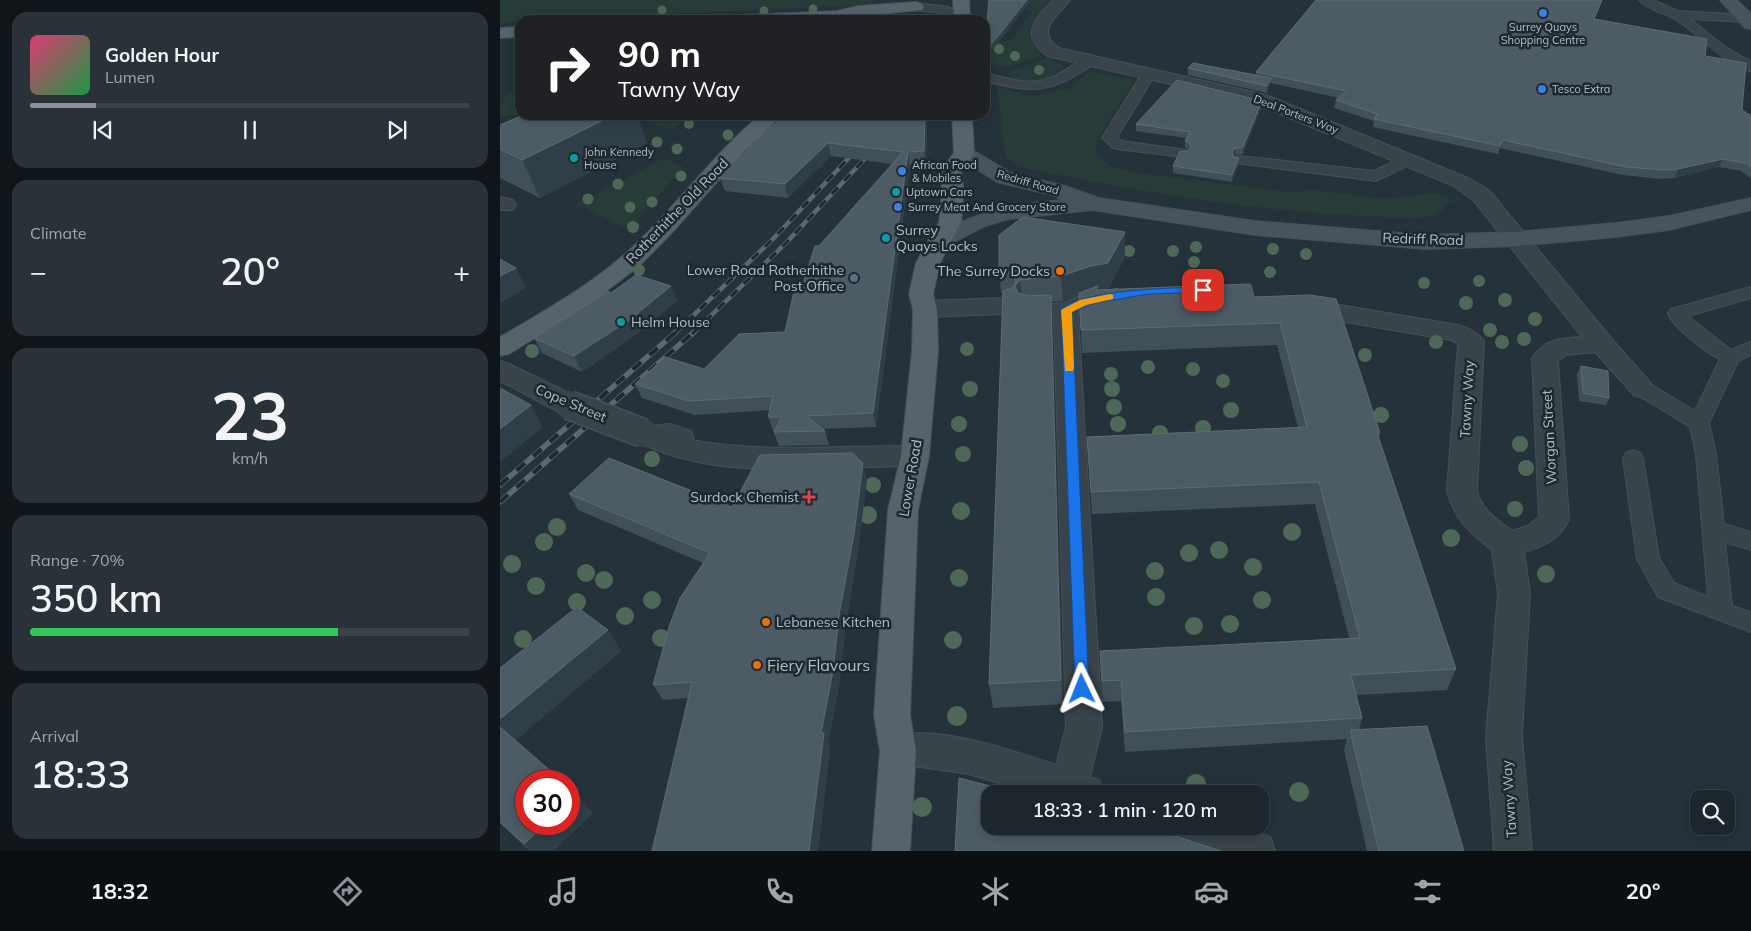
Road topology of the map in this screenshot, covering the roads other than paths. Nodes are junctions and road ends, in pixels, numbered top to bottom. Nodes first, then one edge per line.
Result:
1 (961, 0) edge
2 (1062, 0) edge
3 (1645, 0) edge
4 (1728, 0) edge
5 (921, 4) edge
6 (841, 15) edge
7 (906, 15) edge
8 (950, 15) edge
9 (958, 15) edge
10 (1677, 15) junction
11 (1748, 21) edge
12 (515, 32) edge
13 (500, 33) edge
14 (1088, 62) junction
15 (1751, 67) edge
16 (1148, 75) junction
17 (990, 79) edge
18 (766, 120) edge
19 (962, 120) edge
20 (964, 153) junction
21 (1182, 153) edge
22 (1240, 160) edge
23 (1408, 160) junction
24 (1095, 204) junction
25 (1751, 204) edge
26 (1515, 239) junction
27 (940, 240) junction
28 (1751, 292) edge
29 (1139, 293) edge
30 (1282, 304) edge
31 (1005, 306) edge
32 (925, 309) junction
33 (1066, 310) junction
34 (1031, 312) edge
35 (1600, 343) junction
36 (500, 348) edge
37 (1751, 348) edge
38 (1730, 357) junction
39 (500, 370) edge
40 (1642, 389) joint
41 (1698, 422) junction
42 (915, 456) junction
43 (1632, 458) dead end
44 (1713, 529) junction
45 (1751, 541) edge
46 (1507, 544) junction
47 (1721, 612) junction
48 (1751, 622) edge
49 (898, 751) junction
50 (1059, 785) edge
51 (1079, 785) edge
52 (1209, 835) edge
53 (891, 851) edge
54 (1256, 851) edge
55 (1513, 851) edge

1 - 9 main road
2 - 14 street, Deal Porters Way
3 - 10 lane
4 - 11 main road
5 - 6 main road
5 - 7 main road
5 - 8 lane
10 - 11 lane
10 - 15 lane
12 - 13 main road
14 - 16 street, Deal Porters Way
14 - 17 lane
16 - 21 lane
16 - 23 street, Deal Porters Way
18 - 36 main road, Rotherhithe Old Road
19 - 20 main road
20 - 24 main road, Redriff Road
20 - 27 main road, Lower Road
22 - 23 lane
23 - 26 street, Deal Porters Way
24 - 26 main road, Redriff Road
24 - 27 main road, Redriff Road
25 - 26 main road, Redriff Road
26 - 35 street
27 - 32 main road, Lower Road
28 - 38 lane
29 - 33 street
30 - 46 street, Tawny Way
31 - 32 street
32 - 42 main road, Lower Road
33 - 34 street
33 - 51 street
35 - 40 street
35 - 46 street, Worgan Street
37 - 38 lane
38 - 41 lane
39 - 42 street, Cope Street, bridge
40 - 41 lane
41 - 44 lane
42 - 49 main road, Lower Road
43 - 47 lane
44 - 45 lane
44 - 47 lane
46 - 55 street, Tawny Way
47 - 48 lane
49 - 50 street
49 - 53 main road, Lower Road
52 - 54 street

